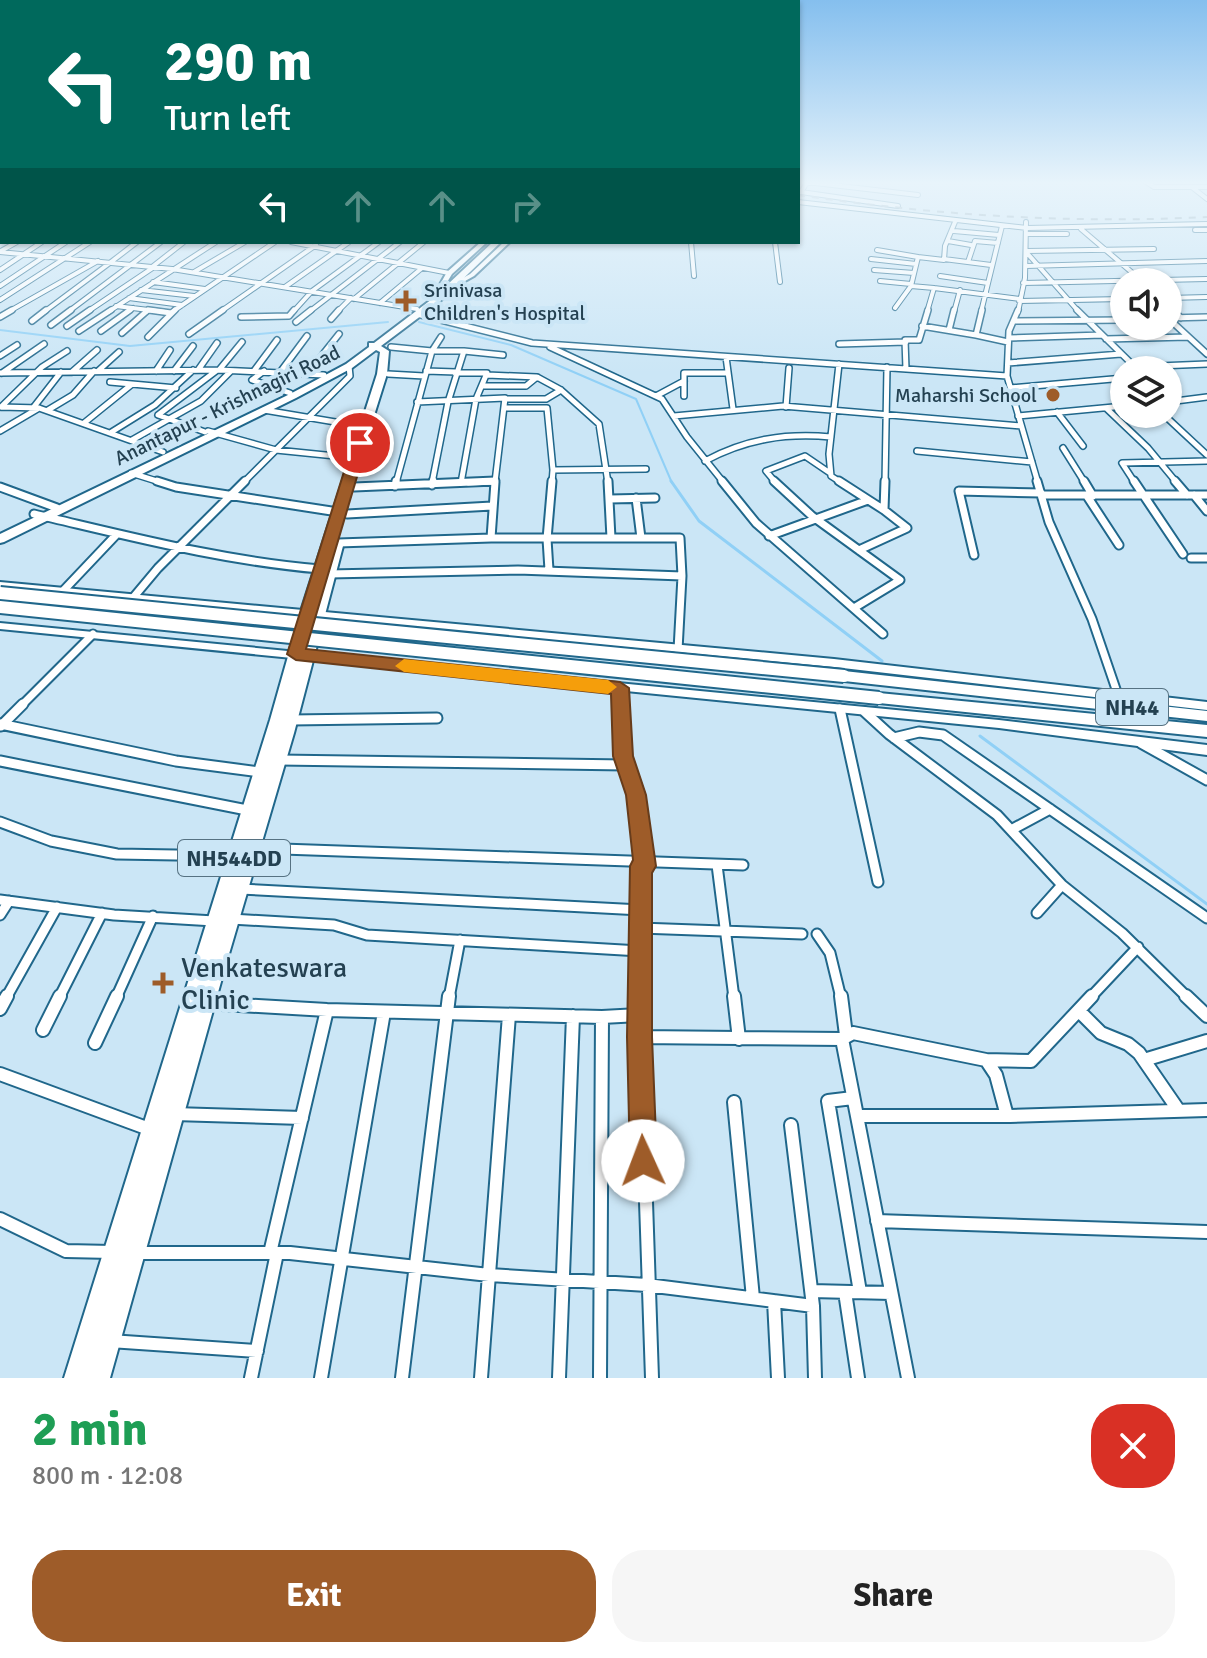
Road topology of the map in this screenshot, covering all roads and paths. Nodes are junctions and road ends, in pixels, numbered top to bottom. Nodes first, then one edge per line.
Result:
1 (37, 245) edge
2 (61, 245) edge
3 (85, 245) edge
4 (133, 245) edge
5 (156, 245) edge
6 (180, 245) edge
7 (211, 245) edge
8 (240, 245) edge
9 (270, 245) edge
10 (311, 245) edge
11 (345, 245) edge
12 (375, 245) edge
13 (396, 245) edge
14 (420, 245) edge
15 (488, 245) edge
16 (489, 245) edge
17 (503, 245) edge
18 (691, 245) edge
19 (775, 245) edge
20 (947, 245) edge
21 (971, 245) edge
22 (997, 245) edge
23 (1027, 245) edge
24 (1099, 245) edge
25 (314, 246) junction
26 (1103, 249) junction
27 (1154, 249) dead end
28 (877, 250) dead end
29 (337, 251) junction
30 (0, 252) edge
31 (1027, 252) junction
32 (24, 255) junction
33 (362, 255) junction
34 (44, 257) junction
35 (69, 257) junction
36 (379, 259) junction
37 (871, 259) dead end
38 (944, 259) junction
39 (917, 260) junction
40 (98, 261) junction
41 (110, 262) junction
42 (968, 262) junction
43 (1207, 262) edge
44 (397, 263) junction
45 (131, 264) junction
46 (991, 265) junction
47 (1123, 265) junction
48 (1026, 266) junction
49 (1038, 266) junction
50 (153, 267) junction
51 (422, 268) junction
52 (1127, 268) edge
53 (172, 269) junction
54 (0, 270) edge
55 (874, 270) dead end
56 (194, 273) junction
57 (449, 273) junction
58 (914, 273) junction
59 (694, 276) dead end
60 (940, 276) junction
61 (159, 278) junction
62 (222, 278) junction
63 (1207, 279) edge
64 (1182, 280) edge
65 (880, 281) dead end
66 (152, 282) junction
67 (261, 282) junction
68 (780, 282) dead end
69 (1051, 282) junction
70 (1110, 282) edge
71 (988, 283) junction
72 (1023, 283) junction
73 (211, 284) junction
74 (911, 285) junction
75 (0, 286) edge
76 (285, 287) junction
77 (936, 288) junction
78 (205, 289) junction
79 (444, 289) junction
80 (140, 290) junction
81 (960, 290) junction
82 (312, 291) junction
83 (986, 294) junction
84 (331, 295) junction
85 (194, 296) junction
86 (1207, 297) edge
87 (128, 298) junction
88 (1182, 298) edge
89 (352, 299) junction
90 (0, 300) edge
91 (145, 300) junction
92 (1019, 300) junction
93 (1110, 300) edge
94 (1068, 301) junction
95 (380, 303) junction
96 (182, 305) junction
97 (115, 306) junction
98 (133, 308) junction
99 (895, 308) dead end
100 (148, 310) junction
101 (417, 311) junction
102 (171, 313) junction
103 (0, 317) edge
104 (241, 317) dead end
105 (1207, 317) edge
106 (1182, 318) edge
107 (331, 319) dead end
108 (32, 321) dead end
109 (1016, 321) junction
110 (1110, 321) edge
111 (296, 322) dead end
112 (1089, 322) junction
113 (51, 325) dead end
114 (67, 326) dead end
115 (922, 326) junction
116 (949, 330) junction
117 (79, 331) dead end
118 (101, 331) dead end
119 (1182, 331) edge
120 (122, 333) dead end
121 (189, 334) dead end
122 (339, 334) dead end
123 (976, 335) junction
124 (307, 336) dead end
125 (148, 337) dead end
126 (441, 337) dead end
127 (1104, 337) junction
128 (1188, 337) junction
129 (277, 340) dead end
130 (1008, 340) junction
131 (242, 342) dead end
132 (383, 342) junction
133 (906, 342) junction
134 (217, 343) dead end
135 (44, 344) dead end
136 (547, 344) junction
137 (839, 344) dead end
138 (17, 345) dead end
139 (193, 346) dead end
140 (97, 350) dead end
141 (170, 350) dead end
142 (67, 351) dead end
143 (432, 351) junction
144 (464, 351) junction
145 (119, 352) dead end
146 (491, 352) junction
147 (1121, 354) joint
148 (1207, 354) edge
149 (503, 355) dead end
150 (0, 356) edge
151 (726, 357) junction
152 (1008, 363) junction
153 (839, 364) junction
154 (1207, 364) edge
155 (1182, 365) edge
156 (349, 366) junction
157 (887, 367) junction
158 (789, 368) dead end
159 (906, 369) junction
160 (195, 370) junction
161 (217, 370) junction
162 (96, 371) junction
163 (156, 371) junction
164 (174, 371) junction
165 (231, 371) junction
166 (254, 371) junction
167 (265, 371) junction
168 (281, 371) junction
169 (61, 372) junction
170 (71, 372) junction
171 (456, 372) junction
172 (1, 373) edge
173 (36, 373) junction
174 (308, 373) junction
175 (728, 373) junction
176 (388, 374) junction
177 (425, 374) junction
178 (487, 374) junction
179 (324, 375) junction
180 (1007, 376) junction
181 (537, 377) junction
182 (1110, 379) edge
183 (684, 381) junction
184 (110, 382) dead end
185 (131, 385) junction
186 (482, 386) junction
187 (526, 386) junction
188 (176, 388) junction
189 (1010, 388) junction
190 (561, 390) junction
191 (290, 393) junction
192 (656, 396) junction
193 (684, 396) dead end
194 (1207, 397) edge
195 (1196, 398) junction
196 (476, 399) junction
197 (505, 399) junction
198 (546, 399) junction
199 (1182, 400) edge
200 (448, 401) junction
201 (417, 402) junction
202 (1, 407) edge
203 (786, 407) junction
204 (504, 408) junction
205 (547, 408) junction
206 (1106, 408) junction
207 (1110, 408) edge
208 (1207, 408) edge
209 (40, 409) junction
210 (733, 409) junction
211 (264, 410) junction
212 (834, 412) junction
213 (1057, 412) junction
214 (674, 416) junction
215 (1018, 416) junction
216 (886, 417) junction
217 (307, 419) junction
218 (172, 420) junction
219 (84, 423) junction
220 (1021, 426) junction
221 (365, 427) junction
222 (1177, 428) edge
223 (0, 431) edge
224 (209, 432) junction
225 (110, 433) junction
226 (831, 437) junction
227 (132, 440) junction
228 (1083, 446) dead end
229 (1063, 448) dead end
230 (276, 450) junction
231 (917, 451) dead end
232 (163, 452) junction
233 (355, 458) junction
234 (1207, 458) edge
235 (705, 461) junction
236 (1032, 462) junction
237 (1160, 462) junction
238 (605, 469) junction
239 (646, 469) dead end
240 (553, 470) junction
241 (130, 473) junction
242 (830, 473) junction
243 (495, 482) junction
244 (461, 483) junction
245 (432, 485) junction
246 (395, 486) junction
247 (0, 487) edge
248 (354, 487) junction
249 (1041, 494) junction
250 (1190, 495) junction
251 (1207, 495) edge
252 (230, 496) junction
253 (1090, 496) junction
254 (1143, 496) junction
255 (636, 498) junction
256 (655, 498) dead end
257 (610, 499) junction
258 (868, 500) junction
259 (492, 506) junction
260 (54, 507) junction
261 (884, 510) junction
262 (1207, 511) edge
263 (342, 513) junction
264 (37, 516) junction
265 (817, 519) junction
266 (0, 531) edge
267 (116, 535) junction
268 (769, 536) junction
269 (491, 538) junction
270 (611, 538) junction
271 (641, 538) junction
272 (0, 539) edge
273 (547, 539) junction
274 (338, 543) junction
275 (1119, 545) dead end
276 (178, 548) junction
277 (859, 550) junction
278 (974, 555) dead end
279 (1207, 558) edge
280 (549, 570) junction
281 (324, 572) junction
282 (682, 576) junction
283 (0, 585) edge
284 (62, 592) junction
285 (0, 593) edge
286 (132, 599) junction
287 (0, 607) edge
288 (854, 608) junction
289 (312, 614) junction
290 (0, 626) edge
291 (93, 634) junction
292 (883, 634) dead end
293 (678, 650) junction
294 (302, 655) junction
295 (620, 688) junction
296 (1118, 695) junction
297 (1207, 706) edge
298 (840, 709) junction
299 (865, 712) junction
300 (1207, 716) edge
301 (437, 718) dead end
302 (291, 720) junction
303 (1, 725) edge
304 (1207, 731) edge
305 (894, 738) junction
306 (1141, 742) junction
307 (1207, 750) edge
308 (279, 760) junction
309 (0, 761) edge
310 (625, 765) junction
311 (260, 772) junction
312 (1207, 780) edge
313 (1050, 809) junction
314 (247, 810) junction
315 (0, 822) edge
316 (1011, 830) junction
317 (252, 848) junction
318 (235, 856) junction
319 (717, 865) junction
320 (743, 865) dead end
321 (643, 866) junction
322 (878, 882) dead end
323 (1062, 885) junction
324 (240, 889) junction
325 (4, 900) edge
326 (57, 907) junction
327 (641, 910) junction
328 (102, 913) junction
329 (1037, 913) dead end
330 (0, 915) edge
331 (153, 916) junction
332 (1207, 918) edge
333 (222, 920) junction
334 (640, 928) junction
335 (724, 931) junction
336 (802, 934) dead end
337 (817, 934) dead end
338 (460, 940) junction
339 (1138, 947) junction
340 (640, 951) junction
341 (205, 1003) junction
342 (0, 1009) edge
343 (327, 1010) junction
344 (1079, 1011) junction
345 (384, 1012) junction
346 (446, 1013) junction
347 (509, 1015) junction
348 (639, 1015) junction
349 (573, 1016) junction
350 (1207, 1016) edge
351 (602, 1017) junction
352 (43, 1030) dead end
353 (639, 1037) junction
354 (844, 1037) junction
355 (739, 1039) junction
356 (1207, 1041) edge
357 (95, 1043) dead end
358 (986, 1060) junction
359 (1144, 1060) junction
360 (0, 1074) edge
361 (853, 1098) junction
362 (734, 1102) dead end
363 (1207, 1110) edge
364 (1179, 1111) junction
365 (174, 1114) junction
366 (857, 1116) junction
367 (1007, 1116) junction
368 (302, 1118) junction
369 (791, 1125) dead end
370 (151, 1130) junction
371 (0, 1219) edge
372 (877, 1221) junction
373 (1207, 1232) edge
374 (114, 1252) junction
375 (134, 1252) junction
376 (274, 1253) junction
377 (343, 1259) junction
378 (418, 1267) junction
379 (489, 1275) junction
380 (563, 1280) junction
381 (603, 1282) junction
382 (647, 1285) junction
383 (845, 1292) junction
384 (860, 1292) junction
385 (891, 1293) junction
386 (753, 1298) junction
387 (813, 1299) junction
388 (774, 1301) junction
389 (109, 1341) junction
390 (257, 1351) junction
391 (76, 1378) edge
392 (98, 1378) edge
393 (251, 1378) edge
394 (321, 1378) edge
395 (402, 1378) edge
396 (481, 1378) edge
397 (559, 1378) edge
398 (600, 1378) edge
399 (652, 1378) edge
400 (778, 1378) edge
401 (815, 1378) edge
402 (858, 1378) edge
403 (908, 1378) edge

1 - 32 street
2 - 34 street
3 - 35 street
4 - 41 street
5 - 45 street
6 - 50 street
7 - 53 street
8 - 56 street
9 - 62 street
10 - 25 street
11 - 29 street
12 - 33 street
13 - 36 street
14 - 44 street
15 - 57 street
16 - 79 highway, Anantapur - Krishnagiri Road
17 - 79 street
18 - 59 street
19 - 68 street
20 - 38 street
21 - 42 street
22 - 46 street
23 - 31 street
24 - 26 street
25 - 29 street
25 - 67 street
26 - 27 street
26 - 31 street
26 - 47 street
28 - 39 street
29 - 33 street
29 - 76 street
30 - 32 street
31 - 48 street
31 - 49 street
32 - 34 street
32 - 54 street
33 - 36 street
33 - 82 street
34 - 35 street
34 - 75 street
35 - 40 street
35 - 90 street
36 - 44 street
36 - 84 street
37 - 39 street
38 - 39 street
38 - 42 street
38 - 60 street
39 - 58 street
40 - 41 street
40 - 103 street
41 - 45 street
41 - 108 street
42 - 46 street
43 - 47 street
44 - 51 street
44 - 89 street
45 - 50 street
45 - 113 street
46 - 71 street
47 - 49 street
47 - 52 street
48 - 49 street
48 - 72 street
49 - 69 street
50 - 53 street
50 - 114 street
51 - 57 street
51 - 95 street
53 - 56 street
53 - 61 street
55 - 58 street
56 - 62 street
57 - 79 street
58 - 74 street
60 - 71 street
60 - 77 street
61 - 66 street
61 - 73 street
62 - 67 street
62 - 73 street
63 - 64 street
65 - 74 street
66 - 78 street
66 - 80 street
67 - 76 street
67 - 121 street
69 - 70 street
69 - 72 street
69 - 94 street
71 - 83 street
72 - 92 street
73 - 78 street
74 - 77 street
74 - 99 street
76 - 82 street
77 - 81 street
77 - 115 street
78 - 85 street
79 - 101 highway, Anantapur - Krishnagiri Road
80 - 85 street
80 - 87 street
81 - 83 street
81 - 116 street
82 - 84 street
82 - 104 street
83 - 92 street
83 - 123 street
84 - 89 street
84 - 111 street
85 - 96 street
86 - 88 street
87 - 91 street
87 - 97 street
89 - 95 street
89 - 107 street
91 - 96 street
91 - 98 street
92 - 94 street
92 - 109 street
93 - 94 street
94 - 112 street
95 - 101 street
96 - 102 street
97 - 98 street
97 - 117 street
98 - 100 street
98 - 118 street
100 - 102 street
100 - 120 street
101 - 132 highway, Anantapur - Krishnagiri Road
101 - 136 street
102 - 125 street
105 - 106 street
109 - 112 street
109 - 130 street
110 - 112 street
112 - 127 street
115 - 116 street
115 - 133 street
116 - 123 street
119 - 128 street
122 - 174 street
123 - 130 street
124 - 168 street
126 - 143 street
127 - 128 street
127 - 130 street
127 - 147 street
128 - 148 street
129 - 166 street
130 - 152 street
131 - 161 street
132 - 143 street
132 - 156 highway, Anantapur - Krishnagiri Road
132 - 176 highway, NH544DD
132 - 179 highway, Anantapur - Krishnagiri Road
132 - 221 highway, NH544DD
133 - 137 street
133 - 159 street
134 - 160 street
135 - 172 street
136 - 151 street
136 - 192 street
138 - 150 street
139 - 164 street
140 - 170 street
141 - 163 street
142 - 173 street
143 - 144 street
143 - 177 street
144 - 146 street
144 - 171 street
145 - 162 street
146 - 149 street
146 - 178 street
147 - 152 street
151 - 153 street
151 - 175 street
152 - 180 street
153 - 157 street
153 - 212 street
154 - 155 street
156 - 211 highway, Anantapur - Krishnagiri Road
156 - 217 street
157 - 159 street
157 - 216 street
158 - 203 street
159 - 180 street
160 - 161 street
160 - 164 street
160 - 188 street
161 - 165 street
161 - 218 street
162 - 163 street
162 - 170 street
162 - 209 street
163 - 164 street
165 - 166 street
165 - 218 street
166 - 167 street
167 - 168 street
167 - 191 street
168 - 174 street
169 - 170 street
169 - 173 street
169 - 209 street
171 - 177 street
171 - 178 street
171 - 200 street
172 - 173 street
173 - 202 street
174 - 179 street
175 - 183 street
175 - 210 street
176 - 177 street
176 - 248 highway, NH544DD
177 - 201 street
178 - 181 street
178 - 186 street
179 - 191 highway, Anantapur - Krishnagiri Road
180 - 189 street
181 - 187 street
181 - 190 street
182 - 189 street
183 - 192 street
183 - 193 street
184 - 185 street
185 - 188 street
185 - 219 street
186 - 187 street
186 - 196 street
187 - 198 street
188 - 225 street
189 - 215 street
190 - 198 street
190 - 238 street
191 - 224 highway, Anantapur - Krishnagiri Road
192 - 214 street
194 - 195 street
195 - 199 street
195 - 208 street
196 - 197 street
196 - 200 street
196 - 244 street
197 - 198 street
197 - 204 street
198 - 205 street
200 - 201 street
200 - 245 street
201 - 246 street
202 - 209 street
203 - 210 street
203 - 212 street
204 - 205 street
204 - 243 street
205 - 240 street
206 - 207 street
206 - 213 street
206 - 237 street
209 - 219 street
209 - 223 street
210 - 214 street
211 - 217 street
211 - 224 highway, Anantapur - Krishnagiri Road
212 - 216 street
212 - 226 street
213 - 215 street
213 - 228 street
214 - 235 street
215 - 220 street
216 - 220 street
216 - 261 street
217 - 221 street
217 - 230 street
218 - 224 street
218 - 227 street
219 - 225 street
220 - 236 street
221 - 233 highway, NH544DD
222 - 234 street
224 - 230 street
224 - 232 highway, Anantapur - Krishnagiri Road
224 - 241 highway, Anantapur - Krishnagiri Road
225 - 227 street
226 - 235 street
226 - 242 street
227 - 232 street
229 - 253 street
230 - 233 street
230 - 252 street
231 - 236 street
232 - 260 highway, Anantapur - Krishnagiri Road
233 - 263 highway, NH544DD
234 - 237 street
235 - 268 street
236 - 249 street
237 - 250 street
237 - 254 street
238 - 239 street
238 - 240 street
238 - 257 street
240 - 273 street
241 - 252 street
241 - 260 highway, Anantapur - Krishnagiri Road
242 - 258 street
242 - 265 street
243 - 244 street
243 - 259 street
244 - 245 street
245 - 246 street
246 - 248 street
247 - 260 street
248 - 263 highway, NH544DD
249 - 253 street
249 - 278 street
249 - 296 street
250 - 251 street
250 - 254 street
250 - 262 street
252 - 263 street
252 - 276 street
253 - 254 street
253 - 275 street
254 - 279 street
255 - 256 street
255 - 257 street
255 - 271 street
257 - 270 street
258 - 261 street
258 - 265 street
259 - 263 street
259 - 269 street
260 - 264 highway, Anantapur - Krishnagiri Road
261 - 277 street
263 - 274 highway, NH544DD
263 - 281 highway, NH544DD
264 - 266 highway, Anantapur - Krishnagiri Road
264 - 267 street
264 - 272 highway, Anantapur - Krishnagiri Road
265 - 268 street
265 - 277 street
267 - 276 street
267 - 284 street
268 - 288 street
269 - 273 street
269 - 274 street
270 - 271 street
270 - 273 street
271 - 282 street
273 - 280 street
274 - 281 highway, NH544DD
276 - 281 street
276 - 286 street
277 - 288 street
280 - 281 street
280 - 282 street
281 - 289 highway, NH544DD
282 - 293 street
283 - 284 street
284 - 286 street
285 - 300 highway, NH44, bridge
286 - 289 street
287 - 304 highway, NH44, bridge
288 - 292 street
289 - 293 street
289 - 294 highway, NH544DD
290 - 291 street
291 - 294 street
291 - 303 street
293 - 296 street
294 - 295 street
294 - 302 highway, NH544DD
294 - 311 highway, NH544DD
295 - 298 street
295 - 310 street
296 - 297 street
298 - 299 street
298 - 322 street
299 - 305 street
299 - 306 street
301 - 302 street
302 - 308 highway, NH544DD
303 - 311 street
305 - 313 street
305 - 316 street
306 - 307 street
306 - 312 street
308 - 310 street
308 - 317 highway, NH544DD
309 - 314 street
310 - 321 street
311 - 314 highway, NH544DD
313 - 316 street
313 - 332 street
314 - 318 highway, NH544DD
315 - 318 street
316 - 323 street
317 - 321 street
317 - 324 highway, NH544DD
318 - 333 highway, NH544DD
319 - 320 street
319 - 321 street
319 - 335 street
321 - 327 street
323 - 329 street
323 - 339 street
324 - 327 street
324 - 333 highway, NH544DD
325 - 326 street
325 - 330 street
326 - 328 street
326 - 342 street
327 - 334 street
328 - 331 street
328 - 352 street
331 - 333 street
331 - 357 street
333 - 338 street
333 - 341 highway, NH544DD
333 - 370 highway, NH544DD
334 - 335 street
334 - 340 street
335 - 336 street
335 - 355 street
337 - 354 street
338 - 340 street
338 - 346 street
339 - 344 street
339 - 350 street
340 - 348 street
341 - 343 street
341 - 365 highway, NH544DD
343 - 345 street
343 - 368 street
344 - 358 street
344 - 359 street
345 - 346 street
345 - 377 street
346 - 347 street
346 - 378 street
347 - 349 street
347 - 379 street
348 - 351 street
348 - 353 street
349 - 351 street
349 - 380 street
351 - 381 street
353 - 355 street
353 - 382 street
354 - 355 street
354 - 358 street
354 - 361 street
356 - 359 street
358 - 367 street
359 - 364 street
360 - 370 street
361 - 366 street
361 - 384 street
362 - 386 street
363 - 364 street
364 - 367 street
365 - 368 street
365 - 375 highway, NH544DD
366 - 367 street
366 - 372 street
368 - 376 street
369 - 387 street
370 - 374 highway, NH544DD
371 - 374 street
372 - 373 street
372 - 385 street
374 - 391 highway, NH544DD
375 - 376 street
375 - 389 highway, NH544DD
376 - 377 street
376 - 390 street
377 - 378 street
377 - 394 street
378 - 379 street
378 - 395 street
379 - 380 street
379 - 396 street
380 - 381 street
380 - 397 street
381 - 382 street
381 - 398 street
382 - 386 street
382 - 399 street
383 - 384 street
383 - 387 street
383 - 402 street
384 - 385 street
385 - 403 street
386 - 388 street
387 - 388 street
387 - 401 street
388 - 400 street
389 - 390 street
389 - 392 highway, NH544DD
390 - 393 street

